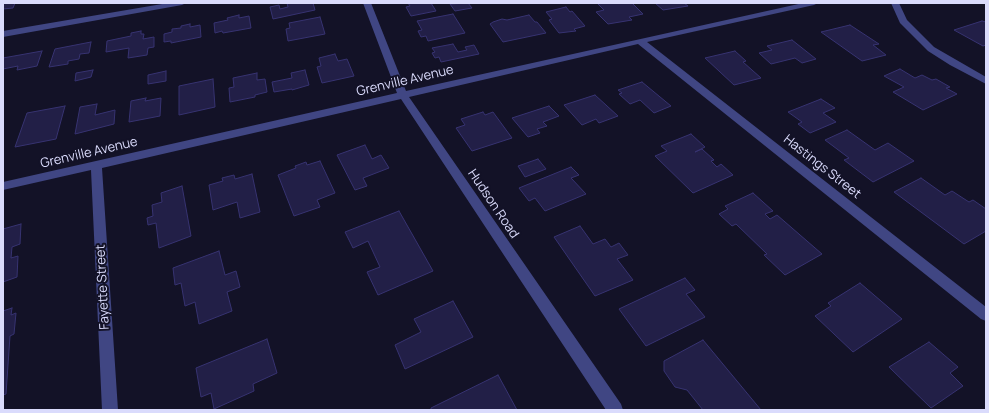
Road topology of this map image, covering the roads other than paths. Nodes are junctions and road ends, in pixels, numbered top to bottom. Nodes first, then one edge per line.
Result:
1 (182, 3) edge
2 (367, 3) edge
3 (814, 3) edge
4 (895, 3) edge
5 (3, 34) edge
6 (640, 41) junction
7 (986, 81) edge
8 (402, 95) junction
9 (96, 165) junction
10 (3, 186) edge
11 (986, 315) edge
12 (110, 410) edge
13 (615, 410) edge

1 - 5 street
2 - 8 street, Hudson Road
3 - 6 street, Grenville Avenue
4 - 7 street
6 - 8 street, Grenville Avenue
6 - 11 street, Hastings Street
8 - 9 street, Grenville Avenue
8 - 13 street, Hudson Road
9 - 10 street, Grenville Avenue
9 - 12 street, Fayette Street

